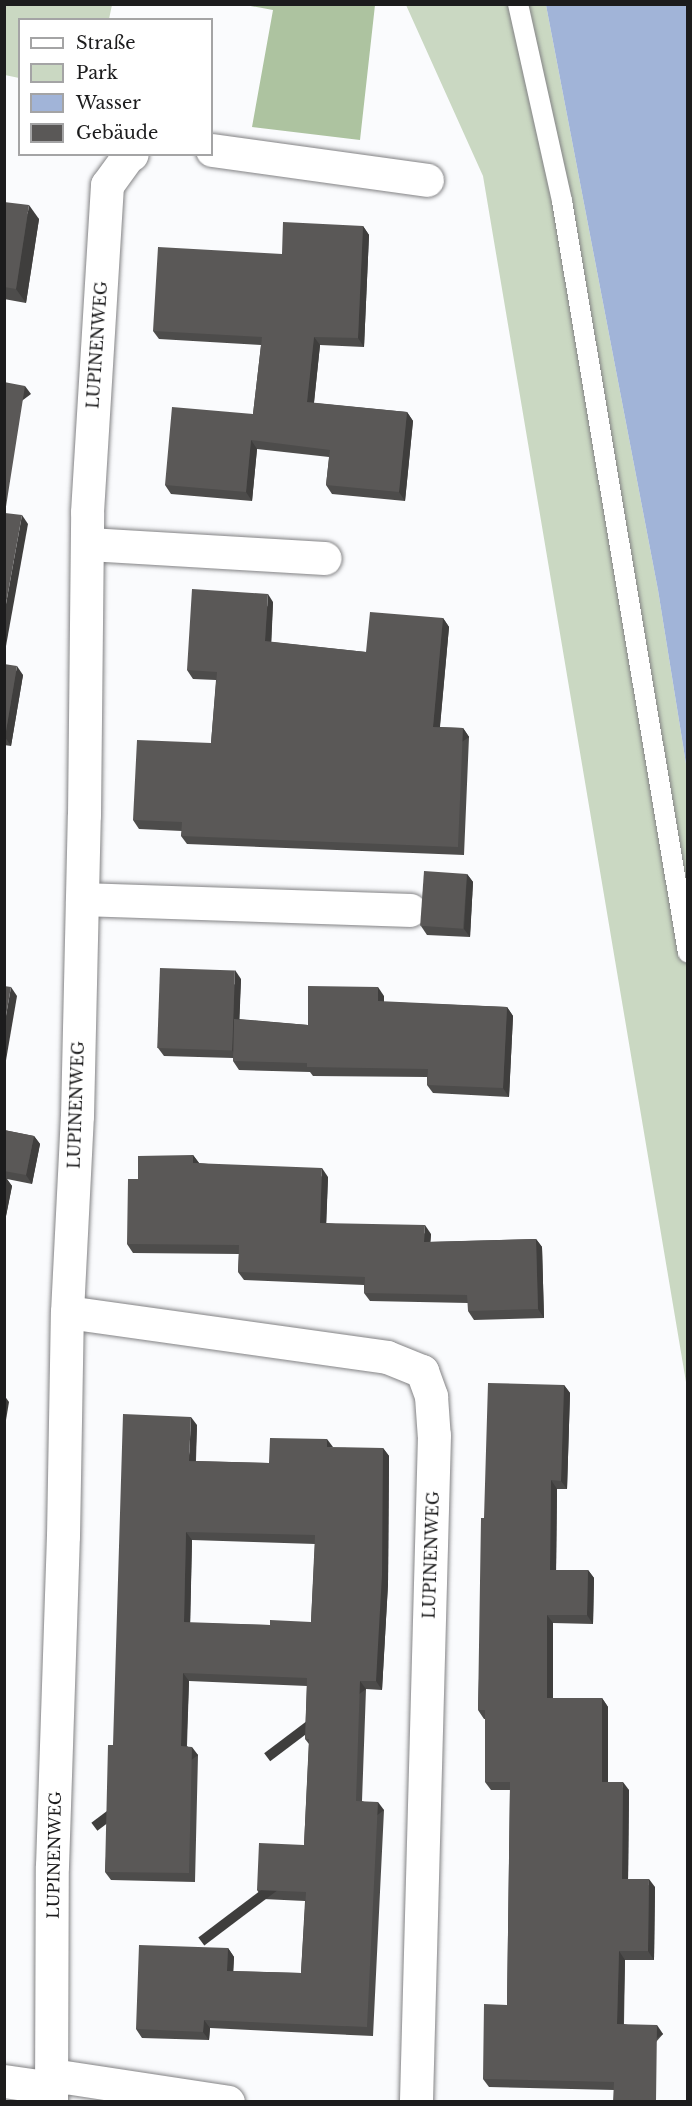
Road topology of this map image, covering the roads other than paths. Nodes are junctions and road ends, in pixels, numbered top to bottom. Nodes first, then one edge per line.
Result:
1 (518, 4) edge
2 (213, 150) edge
3 (128, 156) edge
4 (427, 180) dead end
5 (88, 544) junction
6 (325, 558) dead end
7 (82, 898) junction
8 (410, 910) dead end
9 (687, 953) edge
10 (67, 1312) junction
11 (4, 2081) edge
12 (52, 2088) edge
13 (228, 2102) edge
14 (416, 2102) edge

1 - 9 lane
2 - 4 street
3 - 5 street, LUPINENWEG
5 - 6 street
5 - 7 street, LUPINENWEG
7 - 8 street
7 - 10 street, LUPINENWEG
10 - 12 street, LUPINENWEG
10 - 14 street, LUPINENWEG
11 - 12 street
12 - 13 street

